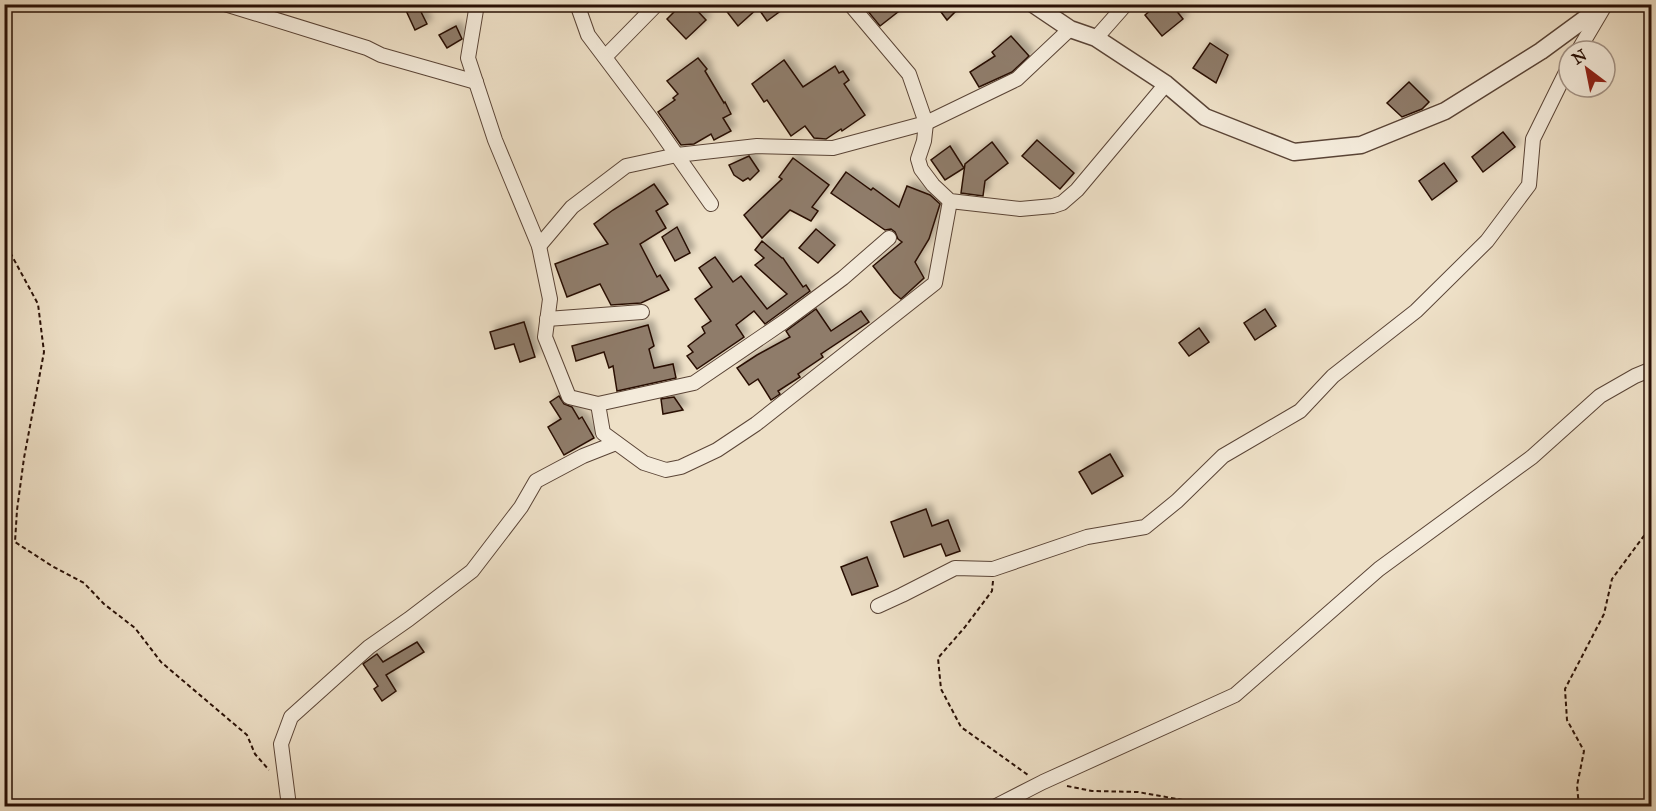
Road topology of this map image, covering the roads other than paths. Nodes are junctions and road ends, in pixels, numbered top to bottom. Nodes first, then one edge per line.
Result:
1 (225, 4) edge
2 (477, 4) edge
3 (577, 4) edge
4 (657, 4) edge
5 (850, 4) edge
6 (1034, 4) edge
7 (1126, 4) edge
8 (1605, 5) edge
9 (263, 10) edge
10 (1070, 29) junction
11 (1096, 38) junction
12 (1585, 39) edge
13 (605, 57) junction
14 (476, 82) junction
15 (1166, 84) junction
16 (1557, 90) edge
17 (926, 123) junction
18 (677, 155) junction
19 (950, 201) junction
20 (711, 204) dead end
21 (889, 238) dead end
22 (539, 246) junction
23 (642, 312) dead end
24 (547, 319) junction
25 (1652, 369) edge
26 (598, 404) junction
27 (616, 443) junction
28 (878, 606) dead end
29 (289, 800) edge
30 (996, 807) edge

1 - 9 street
2 - 14 street
3 - 13 street
4 - 13 street
5 - 17 street
6 - 10 street
7 - 11 street
8 - 12 street
8 - 15 street
9 - 14 street
10 - 11 street
10 - 17 street
11 - 15 street
13 - 18 street
14 - 22 street
15 - 19 street
16 - 28 street
17 - 18 street
17 - 19 street
18 - 20 street
18 - 22 street
19 - 27 street
21 - 26 street
22 - 24 street
23 - 24 street
24 - 26 street
25 - 30 street
26 - 27 street
27 - 29 street

